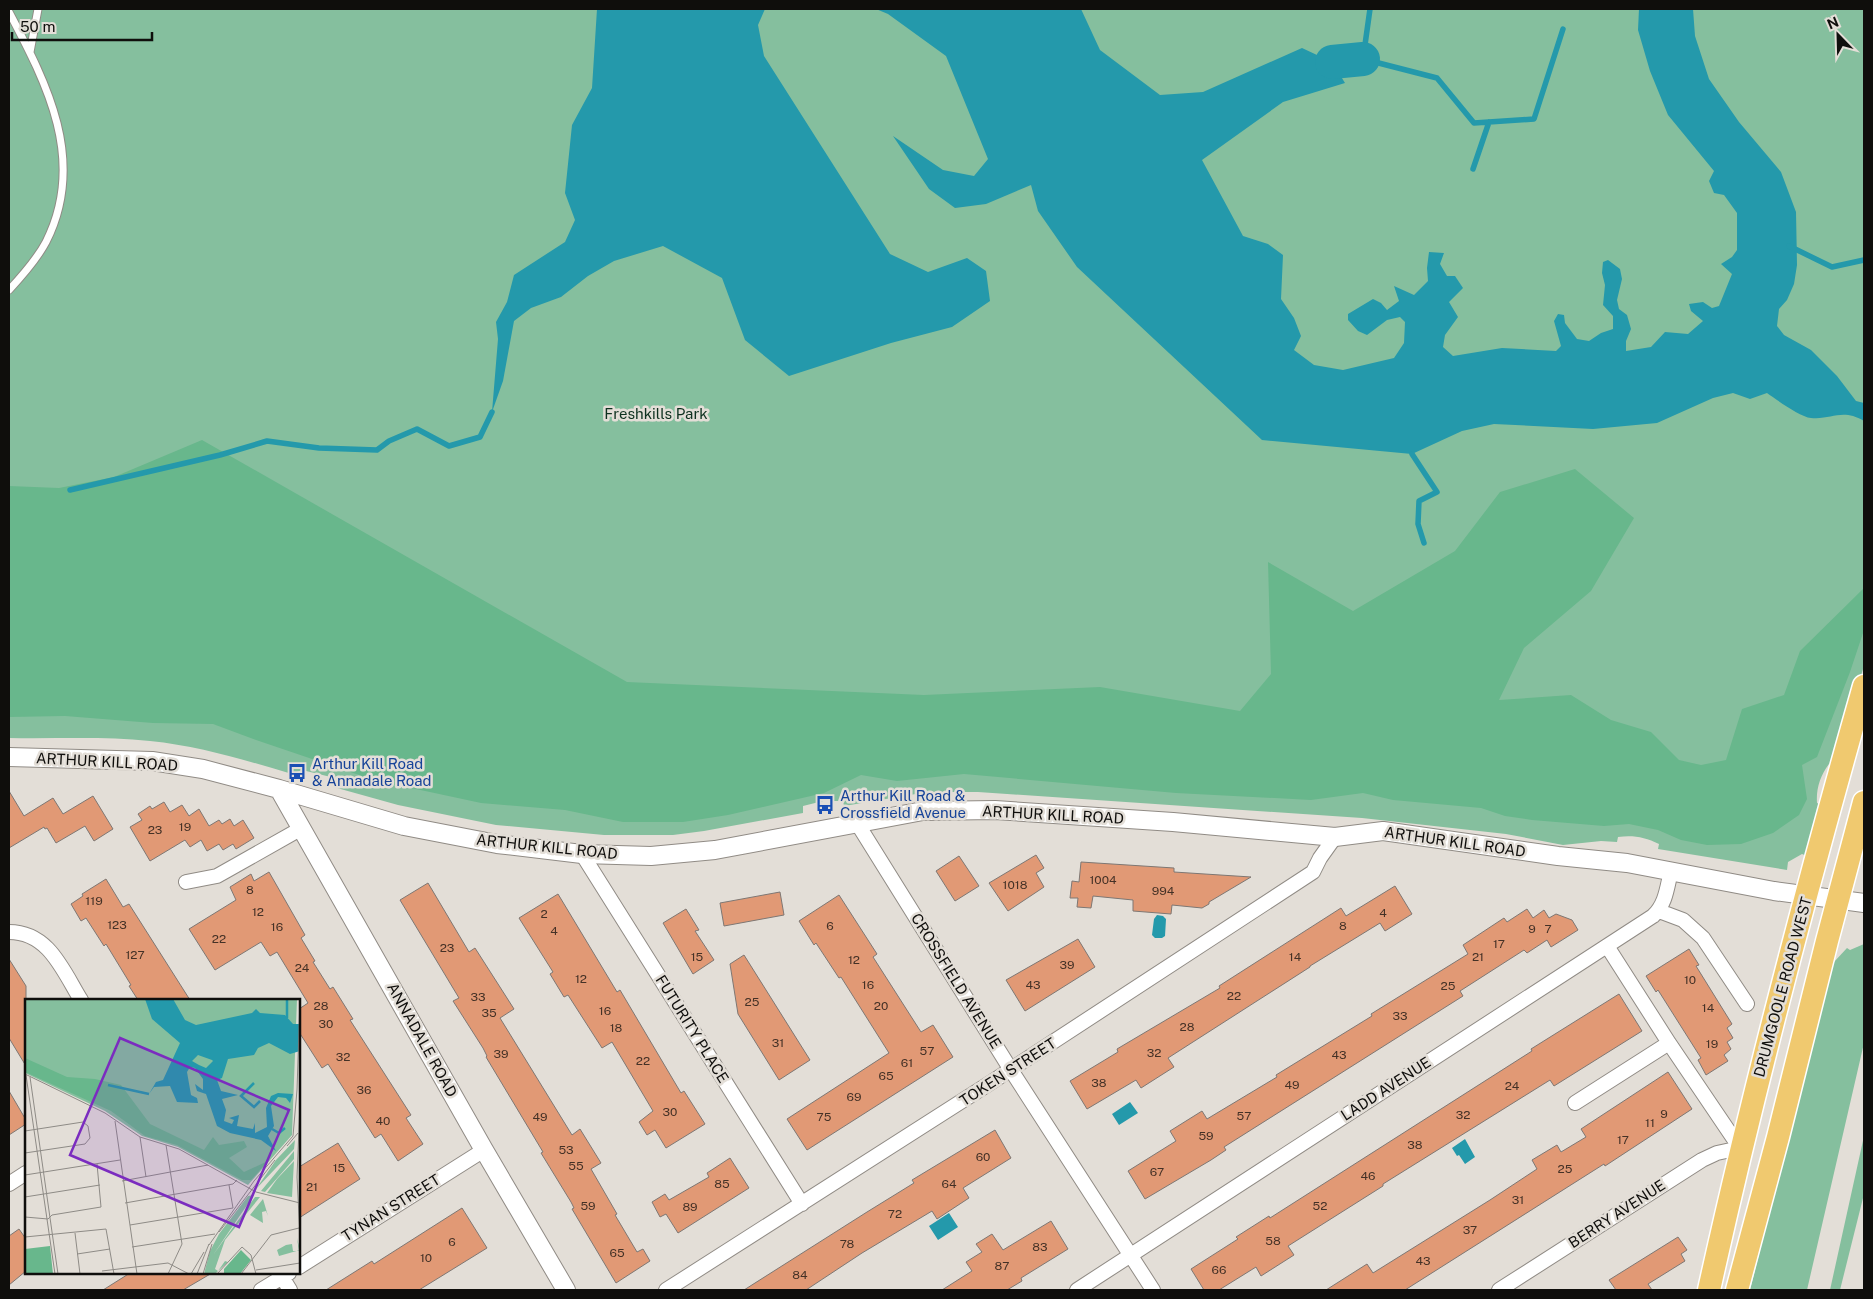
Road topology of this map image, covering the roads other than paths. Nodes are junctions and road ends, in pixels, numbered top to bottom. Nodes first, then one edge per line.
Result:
1 (38, 9) edge
2 (9, 12) edge
3 (30, 52) junction
4 (9, 290) edge
5 (1864, 686) edge
6 (9, 757) edge
7 (279, 789) junction
8 (1864, 802) edge
9 (857, 823) junction
10 (302, 828) junction
11 (1335, 837) junction
12 (582, 854) junction
13 (1670, 871) junction
14 (186, 882) dead end
15 (1807, 896) junction
16 (1839, 900) junction
17 (1864, 903) edge
18 (1660, 911) junction
19 (9, 932) edge
20 (1607, 946) junction
21 (80, 999) edge
22 (1747, 1004) dead end
23 (1669, 1043) junction
24 (1012, 1070) junction
25 (1575, 1103) dead end
26 (1740, 1148) junction
27 (484, 1150) junction
28 (25, 1174) edge
29 (9, 1184) edge
30 (802, 1204) junction
31 (1130, 1256) junction
32 (300, 1265) edge
33 (285, 1275) edge
34 (261, 1290) edge
35 (290, 1290) edge
36 (566, 1290) edge
37 (666, 1290) edge
38 (1077, 1290) edge
39 (1153, 1290) edge
40 (1499, 1290) edge
41 (1709, 1290) edge
42 (1737, 1290) edge

1 - 3 lane
2 - 3 lane
3 - 4 lane
5 - 15 main road, DRUMGOOLE ROAD WEST
6 - 7 street, ARTHUR KILL ROAD
7 - 10 street, ANNADALE ROAD
7 - 12 street, ARTHUR KILL ROAD
8 - 16 main road, DRUMGOOLE ROAD WEST
9 - 11 street, ARTHUR KILL ROAD
9 - 12 street, ARTHUR KILL ROAD
9 - 24 street, CROSSFIELD AVENUE
10 - 14 street
10 - 27 street, ANNADALE ROAD
11 - 13 street, ARTHUR KILL ROAD
11 - 24 street, TOKEN STREET
12 - 30 street, FUTURITY PLACE
13 - 15 street, ARTHUR KILL ROAD
13 - 18 street
15 - 16 street, ARTHUR KILL ROAD
15 - 26 main road, DRUMGOOLE ROAD WEST
16 - 17 street, ARTHUR KILL ROAD
16 - 42 main road, DRUMGOOLE ROAD WEST
18 - 20 street, LADD AVENUE
18 - 22 street
19 - 21 street
20 - 23 street
20 - 31 street, LADD AVENUE
23 - 25 street
23 - 26 street
24 - 30 street, TOKEN STREET
24 - 31 street, CROSSFIELD AVENUE
26 - 40 street, BERRY AVENUE
26 - 41 main road, DRUMGOOLE ROAD WEST
27 - 32 street, TYNAN STREET
27 - 36 street, ANNADALE ROAD
28 - 29 street
30 - 37 street, TOKEN STREET
31 - 38 street, LADD AVENUE
31 - 39 street, CROSSFIELD AVENUE
33 - 34 street
33 - 35 street

